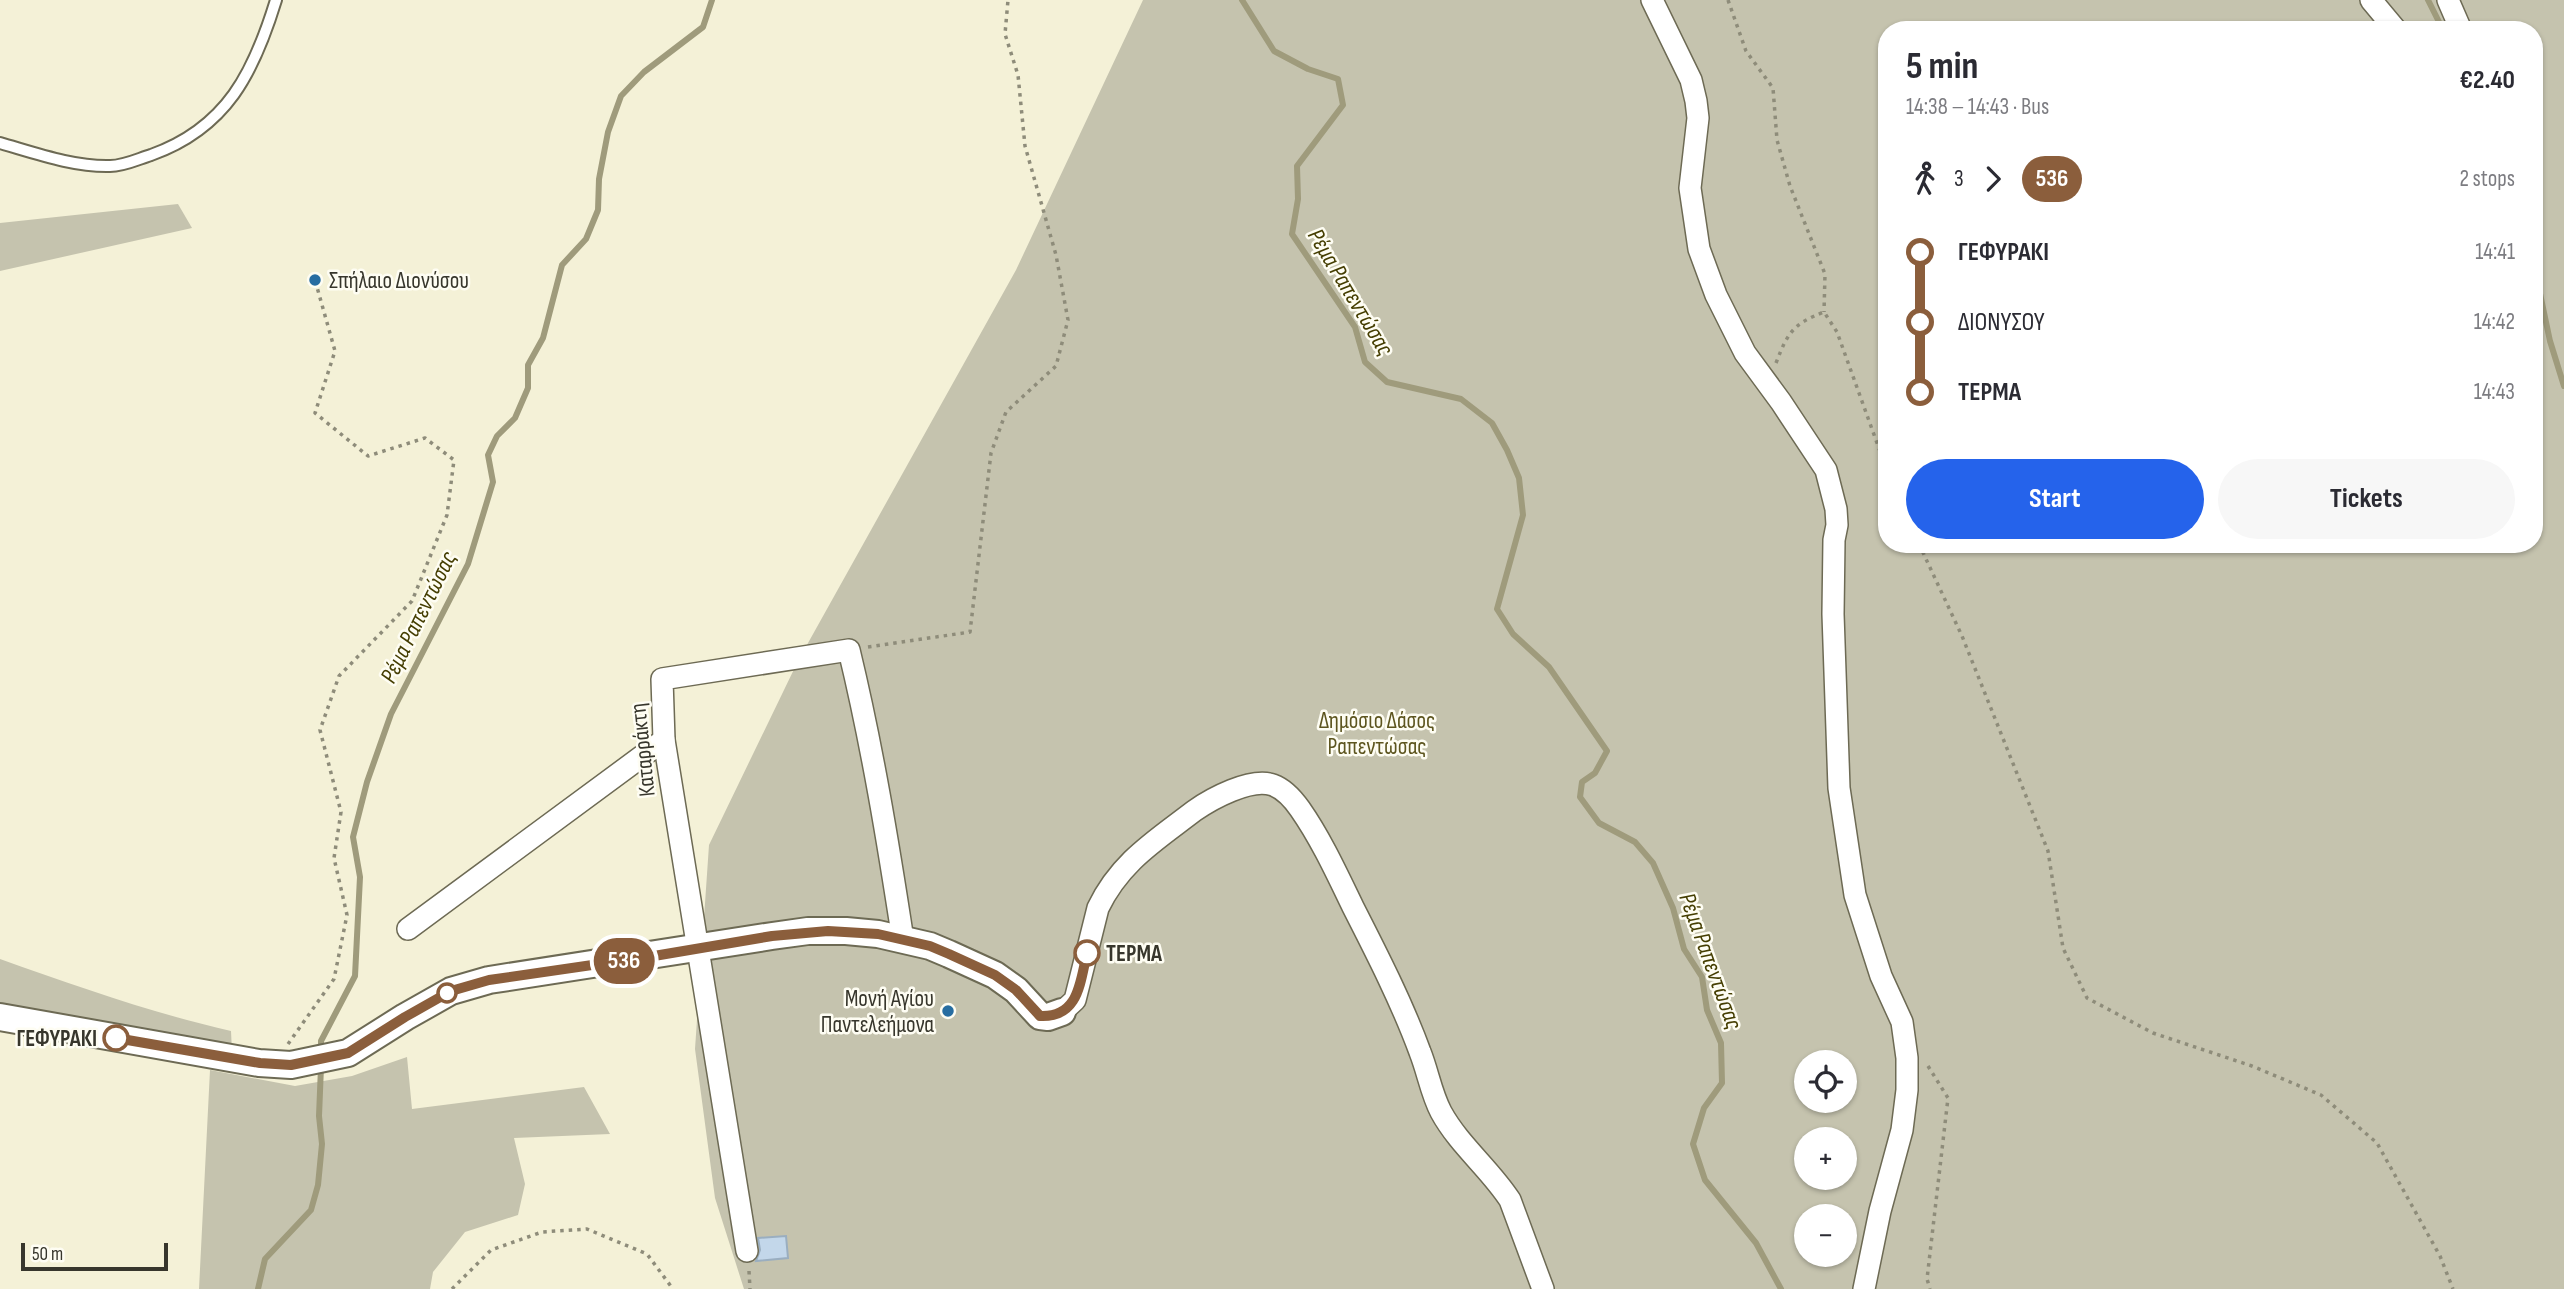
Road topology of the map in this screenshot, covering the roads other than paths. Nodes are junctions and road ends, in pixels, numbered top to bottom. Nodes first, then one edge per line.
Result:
1 (276, 0) edge
2 (1652, 0) edge
3 (2371, 0) edge
4 (2448, 0) edge
5 (2388, 21) edge
6 (2457, 21) edge
7 (0, 143) edge
8 (664, 740) junction
9 (408, 929) dead end
10 (903, 940) junction
11 (698, 948) junction
12 (1062, 1012) joint
13 (0, 1017) edge
14 (747, 1251) dead end
15 (1543, 1289) edge
16 (1864, 1289) edge

1 - 7 lane
2 - 16 street
3 - 5 street
4 - 6 street
8 - 9 street
8 - 10 street, Καταρράκτη
8 - 11 street, Καταρράκτη
10 - 11 street
10 - 12 street
11 - 13 street
11 - 14 street, Καταρράκτη
12 - 15 street

